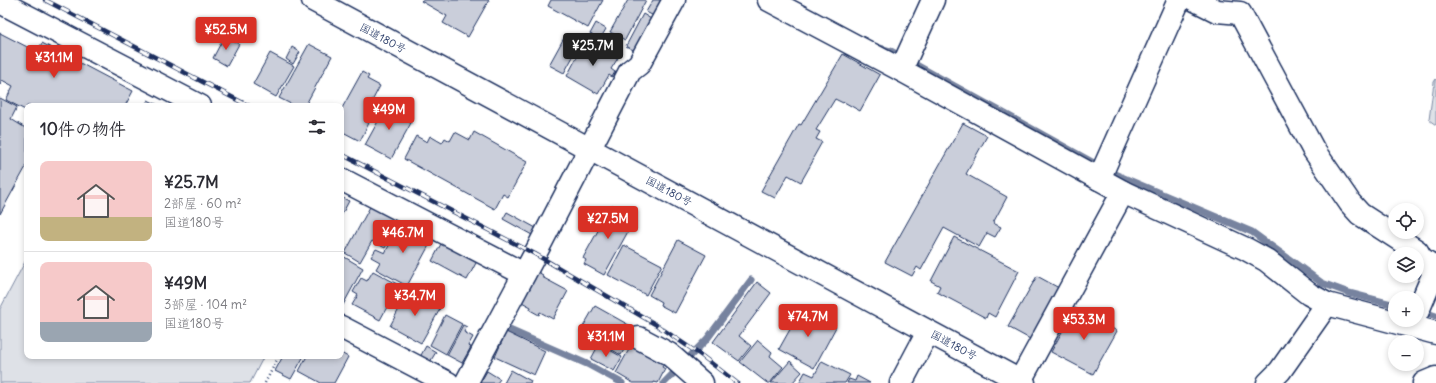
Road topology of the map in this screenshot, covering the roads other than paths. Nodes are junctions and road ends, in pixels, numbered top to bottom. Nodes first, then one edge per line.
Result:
1 (313, 0) edge
2 (674, 0) edge
3 (769, 0) edge
4 (933, 0) edge
5 (1179, 0) edge
6 (1195, 0) edge
7 (0, 2) edge
8 (905, 62) junction
9 (194, 103) edge
10 (590, 149) junction
11 (1103, 169) junction
12 (344, 181) edge
13 (1122, 192) junction
14 (1435, 272) edge
15 (524, 274) junction
16 (1424, 297) edge
17 (1327, 304) junction
18 (1388, 312) edge
19 (1424, 322) edge
20 (344, 329) edge
21 (928, 332) junction
22 (1436, 333) edge
23 (639, 338) dead end
24 (1436, 378) edge
25 (1022, 382) edge
26 (448, 383) edge
27 (466, 383) edge
28 (702, 383) edge
29 (901, 383) edge
30 (1268, 383) edge
31 (1424, 383) edge

1 - 10 main road, 国道180号
2 - 10 main road
3 - 8 main road
4 - 8 main road
5 - 11 main road
6 - 14 main road
7 - 9 main road
8 - 11 main road
10 - 15 main road
10 - 21 main road, 国道180号
11 - 13 main road
12 - 15 main road
13 - 17 main road
13 - 25 main road
14 - 16 main road
15 - 27 main road
17 - 18 main road
17 - 30 main road
19 - 22 main road
20 - 26 main road
21 - 25 main road, 国道180号
21 - 29 main road
23 - 28 main road
24 - 31 main road

